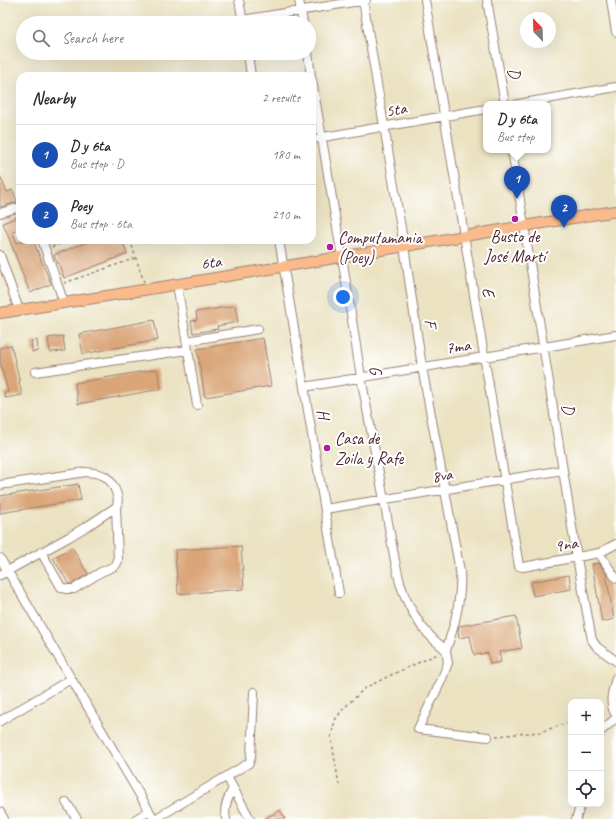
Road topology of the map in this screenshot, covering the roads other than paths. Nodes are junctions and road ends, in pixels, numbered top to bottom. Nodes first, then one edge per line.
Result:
1 (239, 0) edge
2 (299, 0) edge
3 (364, 0) edge
4 (425, 0) edge
5 (487, 0) edge
6 (611, 0) edge
7 (301, 11) junction
8 (241, 16) edge
9 (274, 16) edge
10 (302, 16) edge
11 (616, 32) edge
12 (249, 60) edge
13 (309, 60) edge
14 (251, 72) edge
15 (310, 72) edge
16 (616, 87) edge
17 (504, 101) edge
18 (535, 101) edge
19 (316, 103) edge
20 (483, 110) edge
21 (444, 116) junction
22 (384, 127) junction
23 (322, 137) junction
24 (316, 138) edge
25 (513, 153) edge
26 (16, 208) edge
27 (616, 211) edge
28 (0, 213) edge
29 (525, 225) junction
30 (464, 235) junction
31 (43, 244) edge
32 (280, 244) edge
33 (404, 246) junction
34 (0, 255) edge
35 (342, 257) junction
36 (284, 267) junction
37 (177, 284) junction
38 (64, 303) junction
39 (19, 310) junction
40 (0, 313) edge
41 (258, 329) dead end
42 (616, 335) edge
43 (187, 346) junction
44 (544, 347) junction
45 (484, 357) junction
46 (422, 367) junction
47 (36, 372) dead end
48 (362, 377) junction
49 (304, 386) junction
50 (197, 405) dead end
51 (563, 470) junction
52 (505, 479) junction
53 (0, 485) edge
54 (445, 489) junction
55 (384, 500) junction
56 (116, 507) junction
57 (325, 509) junction
58 (616, 544) edge
59 (41, 552) junction
60 (599, 553) junction
61 (0, 558) edge
62 (577, 558) junction
63 (519, 566) joint
64 (4, 573) edge
65 (616, 578) edge
66 (339, 593) dead end
67 (446, 650) junction
68 (616, 661) edge
69 (616, 678) edge
70 (71, 679) junction
71 (254, 692) dead end
72 (616, 715) edge
73 (616, 718) edge
74 (0, 721) edge
75 (604, 728) edge
76 (488, 737) road end
77 (227, 777) junction
78 (233, 788) junction
79 (66, 802) dead end
80 (580, 807) edge
81 (149, 811) junction
82 (0, 812) edge
83 (4, 819) edge
84 (77, 819) edge
85 (136, 819) edge
86 (154, 819) edge
87 (226, 819) edge
88 (250, 819) edge
89 (576, 819) edge

1 - 8 street
2 - 7 street
3 - 7 street
3 - 22 street, F
4 - 21 street, E
5 - 17 street, D
6 - 11 street
7 - 9 street
7 - 10 street
12 - 14 street
13 - 15 street
16 - 18 street
19 - 23 street, G
20 - 21 street, 5ta
21 - 22 street, 5ta
21 - 30 street, E
22 - 23 street, 5ta
22 - 33 street, F
23 - 24 street, 5ta
23 - 35 street, G
25 - 29 street, D
26 - 28 street
27 - 29 main road, 6ta
29 - 30 main road, 6ta
29 - 44 street, D
30 - 33 main road, 6ta
30 - 45 street, E
31 - 38 street
32 - 36 street, H
33 - 35 main road, 6ta
33 - 46 street, F
34 - 39 street
35 - 36 main road, 6ta
35 - 48 street, G
36 - 37 main road, 6ta
36 - 49 street, H
37 - 38 main road, 6ta
37 - 43 street
38 - 39 main road, 6ta
39 - 40 main road, 6ta
41 - 43 street
42 - 44 street, 7ma
43 - 47 street
43 - 50 street
44 - 45 street, 7ma
44 - 51 street, D
45 - 46 street, 7ma
45 - 52 street, E
46 - 48 street, 7ma
46 - 54 street, F
48 - 49 street, 7ma
48 - 55 street, G
49 - 57 street, H
51 - 52 street, 8va
51 - 62 street, D
52 - 54 street, 8va
52 - 63 street, E
53 - 56 street
54 - 55 street, 8va
54 - 67 street, F
55 - 57 street, 8va
55 - 67 street, G
56 - 59 street
56 - 59 street
57 - 66 street, H
58 - 60 street, 9na
59 - 64 street
60 - 62 street, 9na
60 - 65 street
61 - 64 street
62 - 63 street, 9na
62 - 68 street, D
64 - 70 street
67 - 76 street, F
69 - 72 street
70 - 74 street
70 - 81 street
71 - 77 street
73 - 75 street
77 - 78 street
77 - 86 street
78 - 87 street
78 - 88 street
79 - 84 street
80 - 89 street
81 - 85 street
81 - 86 street
82 - 83 street

